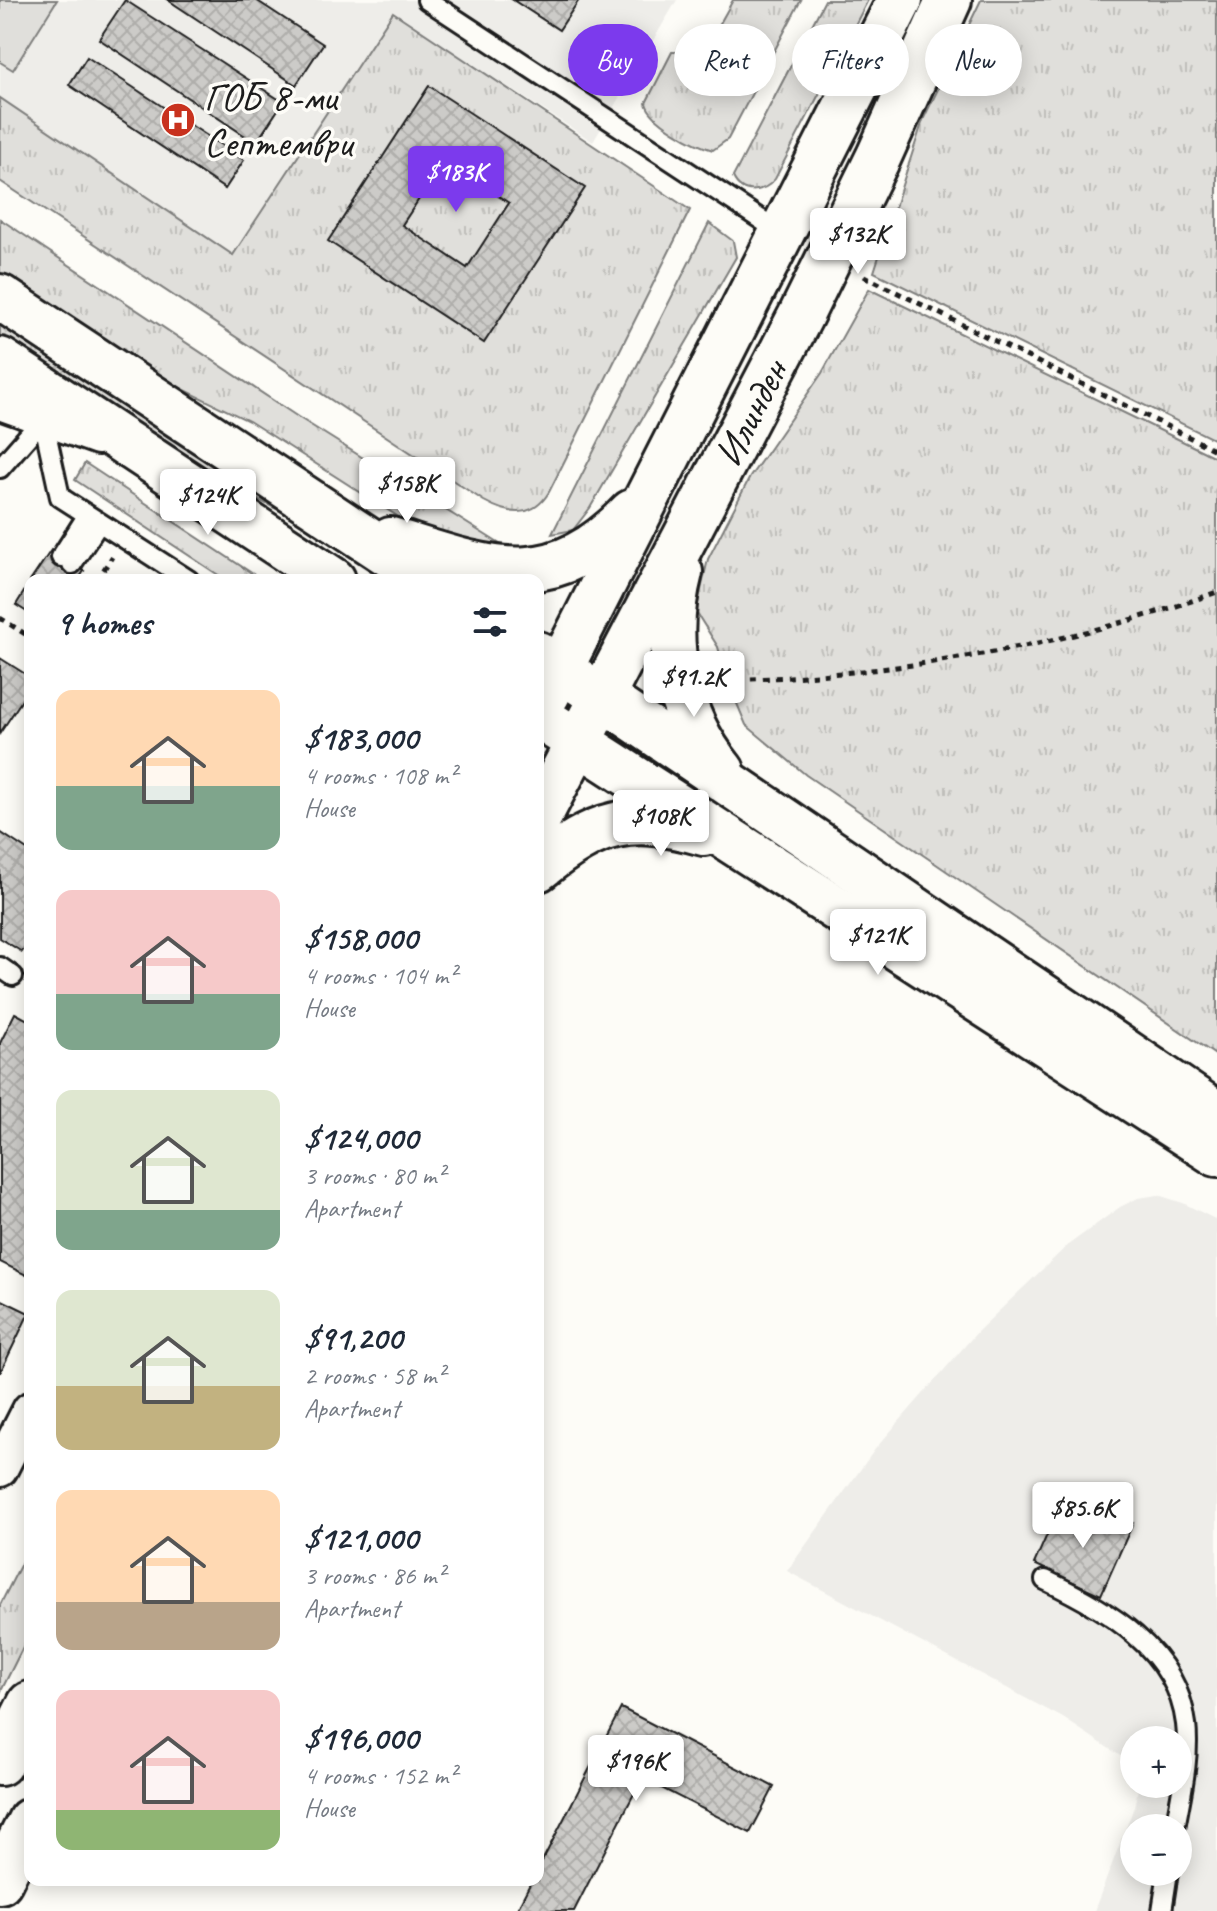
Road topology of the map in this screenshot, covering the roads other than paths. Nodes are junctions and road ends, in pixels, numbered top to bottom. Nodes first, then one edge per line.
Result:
1 (427, 0) edge
2 (900, 0) edge
3 (949, 0) edge
4 (780, 232) junction
5 (0, 297) edge
6 (0, 360) edge
7 (0, 402) edge
8 (43, 419) junction
9 (135, 448) junction
10 (0, 468) edge
11 (650, 493) junction
12 (697, 516) junction
13 (93, 520) junction
14 (348, 527) junction
15 (67, 560) dead end
16 (179, 574) edge
17 (322, 574) edge
18 (419, 574) edge
19 (549, 661) edge
20 (544, 685) edge
21 (602, 698) junction
22 (544, 718) edge
23 (578, 742) junction
24 (749, 797) junction
25 (544, 807) edge
26 (725, 839) junction
27 (544, 864) edge
28 (1217, 1114) edge
29 (1217, 1154) edge
30 (24, 1422) edge
31 (0, 1469) edge
32 (1045, 1580) dead end
33 (24, 1716) edge
34 (0, 1763) edge
35 (1177, 1814) edge
36 (24, 1833) edge
37 (0, 1881) edge
38 (1166, 1886) edge
39 (1162, 1911) edge

1 - 4 lane
2 - 4 street, Илинден
3 - 12 street, Илинден
4 - 11 street, Илинден
5 - 14 street
6 - 9 street
7 - 8 street
8 - 9 street
8 - 10 lane
8 - 13 lane
9 - 17 street
11 - 14 street
11 - 19 street, Илинден
12 - 21 street, Илинден
12 - 24 street
13 - 15 lane
13 - 16 lane
14 - 18 street
19 - 20 street, Илинден
19 - 21 street
21 - 23 street, Илинден
21 - 24 street
22 - 23 street
23 - 25 street, Илинден
23 - 26 street
24 - 28 street
26 - 27 street
26 - 29 street
30 - 31 street
32 - 35 lane
33 - 34 street
36 - 37 street
38 - 39 lane

